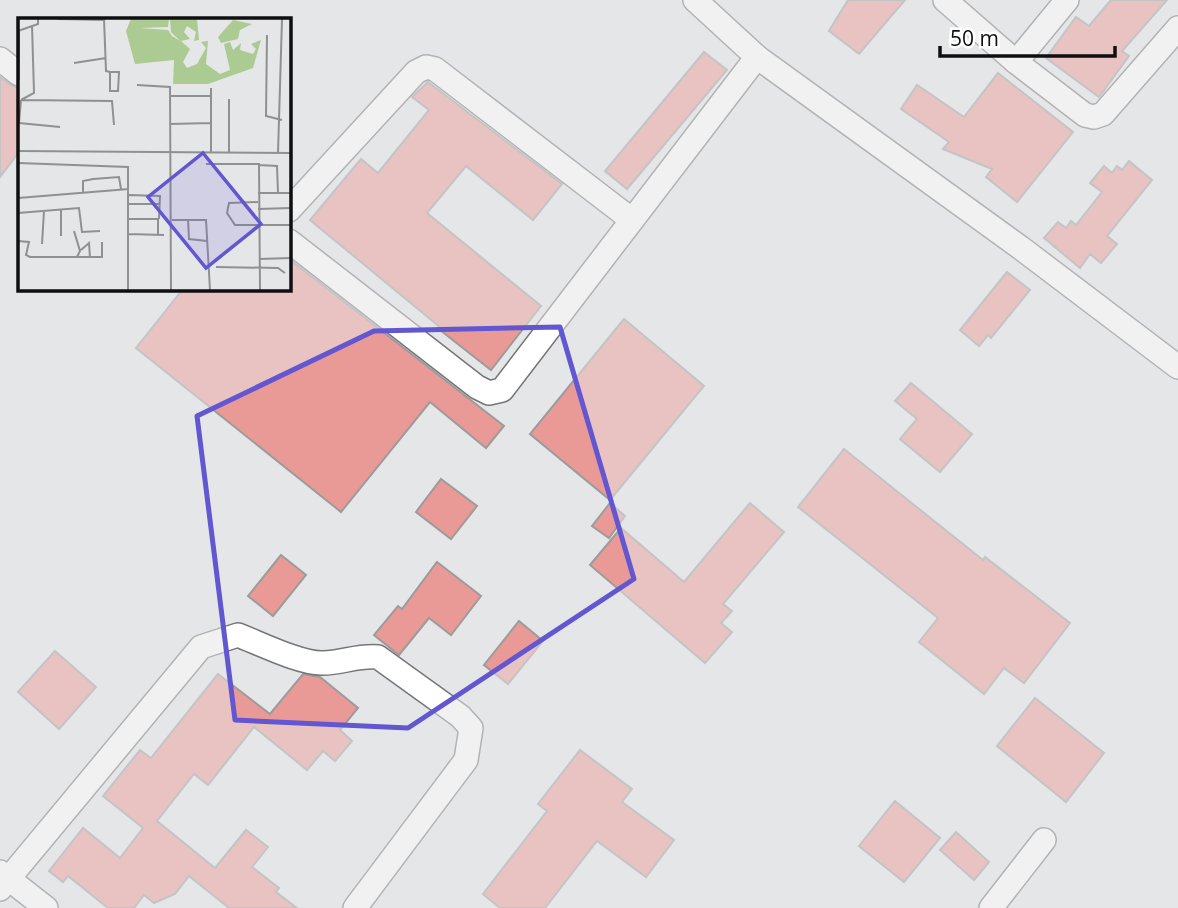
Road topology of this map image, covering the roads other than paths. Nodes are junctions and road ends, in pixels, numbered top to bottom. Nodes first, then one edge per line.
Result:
1 (695, 0) edge
2 (945, 0) edge
3 (1067, 0) edge
4 (1178, 27) edge
5 (757, 57) junction
6 (0, 59) edge
7 (1016, 62) junction
8 (18, 73) edge
9 (290, 209) edge
10 (632, 220) junction
11 (290, 242) edge
12 (1178, 367) edge
13 (1044, 840) dead end
14 (3, 880) edge
15 (46, 908) edge
16 (355, 908) edge
17 (991, 908) edge

1 - 5 street
2 - 7 street
3 - 7 street
4 - 7 street
5 - 10 street
5 - 12 street
6 - 8 street
9 - 10 street
10 - 11 street
13 - 17 street
14 - 15 street
14 - 16 street

